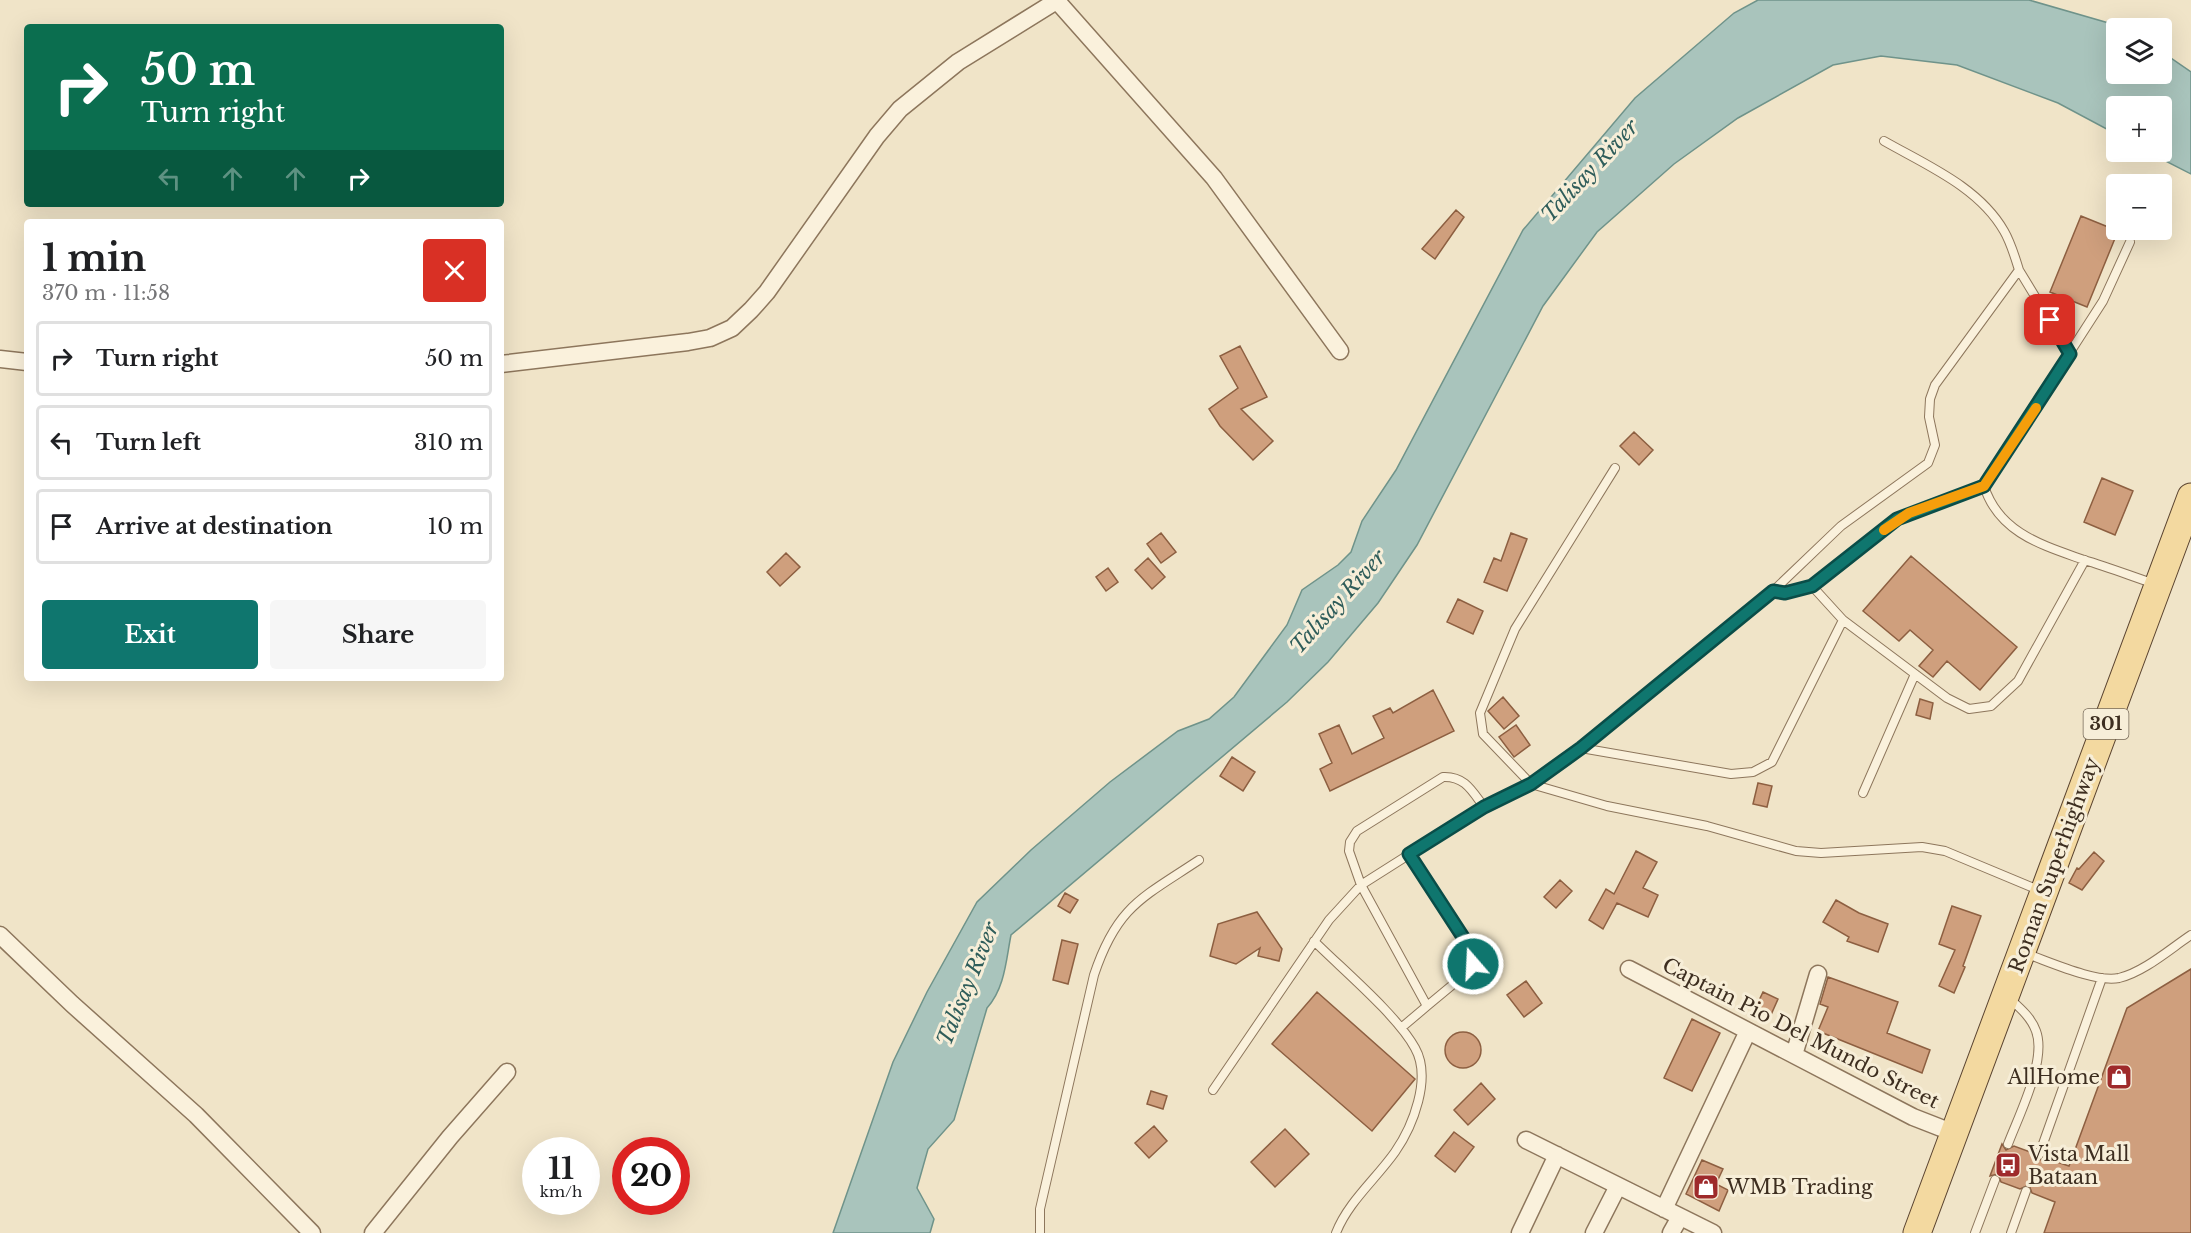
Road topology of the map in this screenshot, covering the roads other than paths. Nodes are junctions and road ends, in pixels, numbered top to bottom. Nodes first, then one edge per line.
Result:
1 (1058, 0) edge
2 (1884, 141) dead end
3 (2130, 242) dead end
4 (2019, 270) junction
5 (1340, 351) dead end
6 (2070, 354) junction
7 (0, 358) edge
8 (24, 362) edge
9 (504, 364) edge
10 (1615, 468) dead end
11 (1984, 486) junction
12 (2191, 497) edge
13 (2085, 560) junction
14 (2158, 585) junction
15 (1812, 586) junction
16 (1773, 591) junction
17 (1843, 620) junction
18 (1916, 674) junction
19 (1581, 748) junction
20 (1531, 784) junction
21 (1863, 793) dead end
22 (1484, 807) junction
23 (1409, 854) junction
24 (1199, 860) dead end
25 (1362, 885) junction
26 (2044, 892) junction
27 (0, 935) edge
28 (2191, 935) edge
29 (1314, 941) junction
30 (2022, 952) junction
31 (1629, 969) dead end
32 (1818, 974) dead end
33 (2102, 978) junction
34 (2006, 995) junction
35 (1427, 1006) junction
36 (1401, 1028) junction
37 (1748, 1031) junction
38 (1794, 1055) junction
39 (507, 1072) dead end
40 (1213, 1090) dead end
41 (1954, 1133) junction
42 (1526, 1140) dead end
43 (2008, 1144) dead end
44 (1557, 1155) junction
45 (2039, 1155) dead end
46 (1995, 1180) dead end
47 (1618, 1186) junction
48 (2026, 1191) dead end
49 (1664, 1209) junction
50 (1680, 1217) junction
51 (312, 1233) edge
52 (373, 1233) edge
53 (1040, 1233) edge
54 (1336, 1233) edge
55 (1520, 1233) edge
56 (1594, 1233) edge
57 (1671, 1233) edge
58 (1713, 1233) edge
59 (1917, 1233) edge
60 (1975, 1233) edge
61 (2011, 1233) edge

1 - 5 street
1 - 9 street
2 - 4 lane
3 - 6 lane
4 - 6 lane
4 - 16 lane
6 - 11 lane
7 - 8 street
10 - 20 lane
11 - 13 lane
11 - 15 lane
12 - 14 main road, Roman Superhighway / 301
13 - 14 lane
13 - 18 lane
14 - 26 main road, Roman Superhighway / 301
15 - 16 lane
15 - 17 lane
16 - 19 lane
17 - 18 lane
17 - 19 lane
18 - 21 lane
19 - 20 lane
20 - 22 lane
20 - 26 lane
22 - 23 lane
22 - 25 lane
23 - 25 lane
23 - 35 lane
24 - 53 lane
25 - 29 lane
25 - 35 lane
26 - 30 main road, Roman Superhighway / 301
27 - 51 street
28 - 33 lane
29 - 36 lane
29 - 40 lane
30 - 33 lane
30 - 34 main road, Roman Superhighway / 301
31 - 37 street, Captain Pio Del Mundo Street
32 - 38 street
33 - 45 lane
34 - 41 main road, Roman Superhighway / 301
34 - 43 lane
35 - 36 lane
36 - 54 lane
37 - 38 street, Captain Pio Del Mundo Street
37 - 49 street
38 - 41 street, Captain Pio Del Mundo Street
39 - 52 street
41 - 59 main road, Roman Superhighway / 301
42 - 44 street
44 - 47 street
44 - 55 street
46 - 60 lane
47 - 49 street
47 - 56 street
48 - 61 lane
49 - 50 street
50 - 57 street
50 - 58 street

